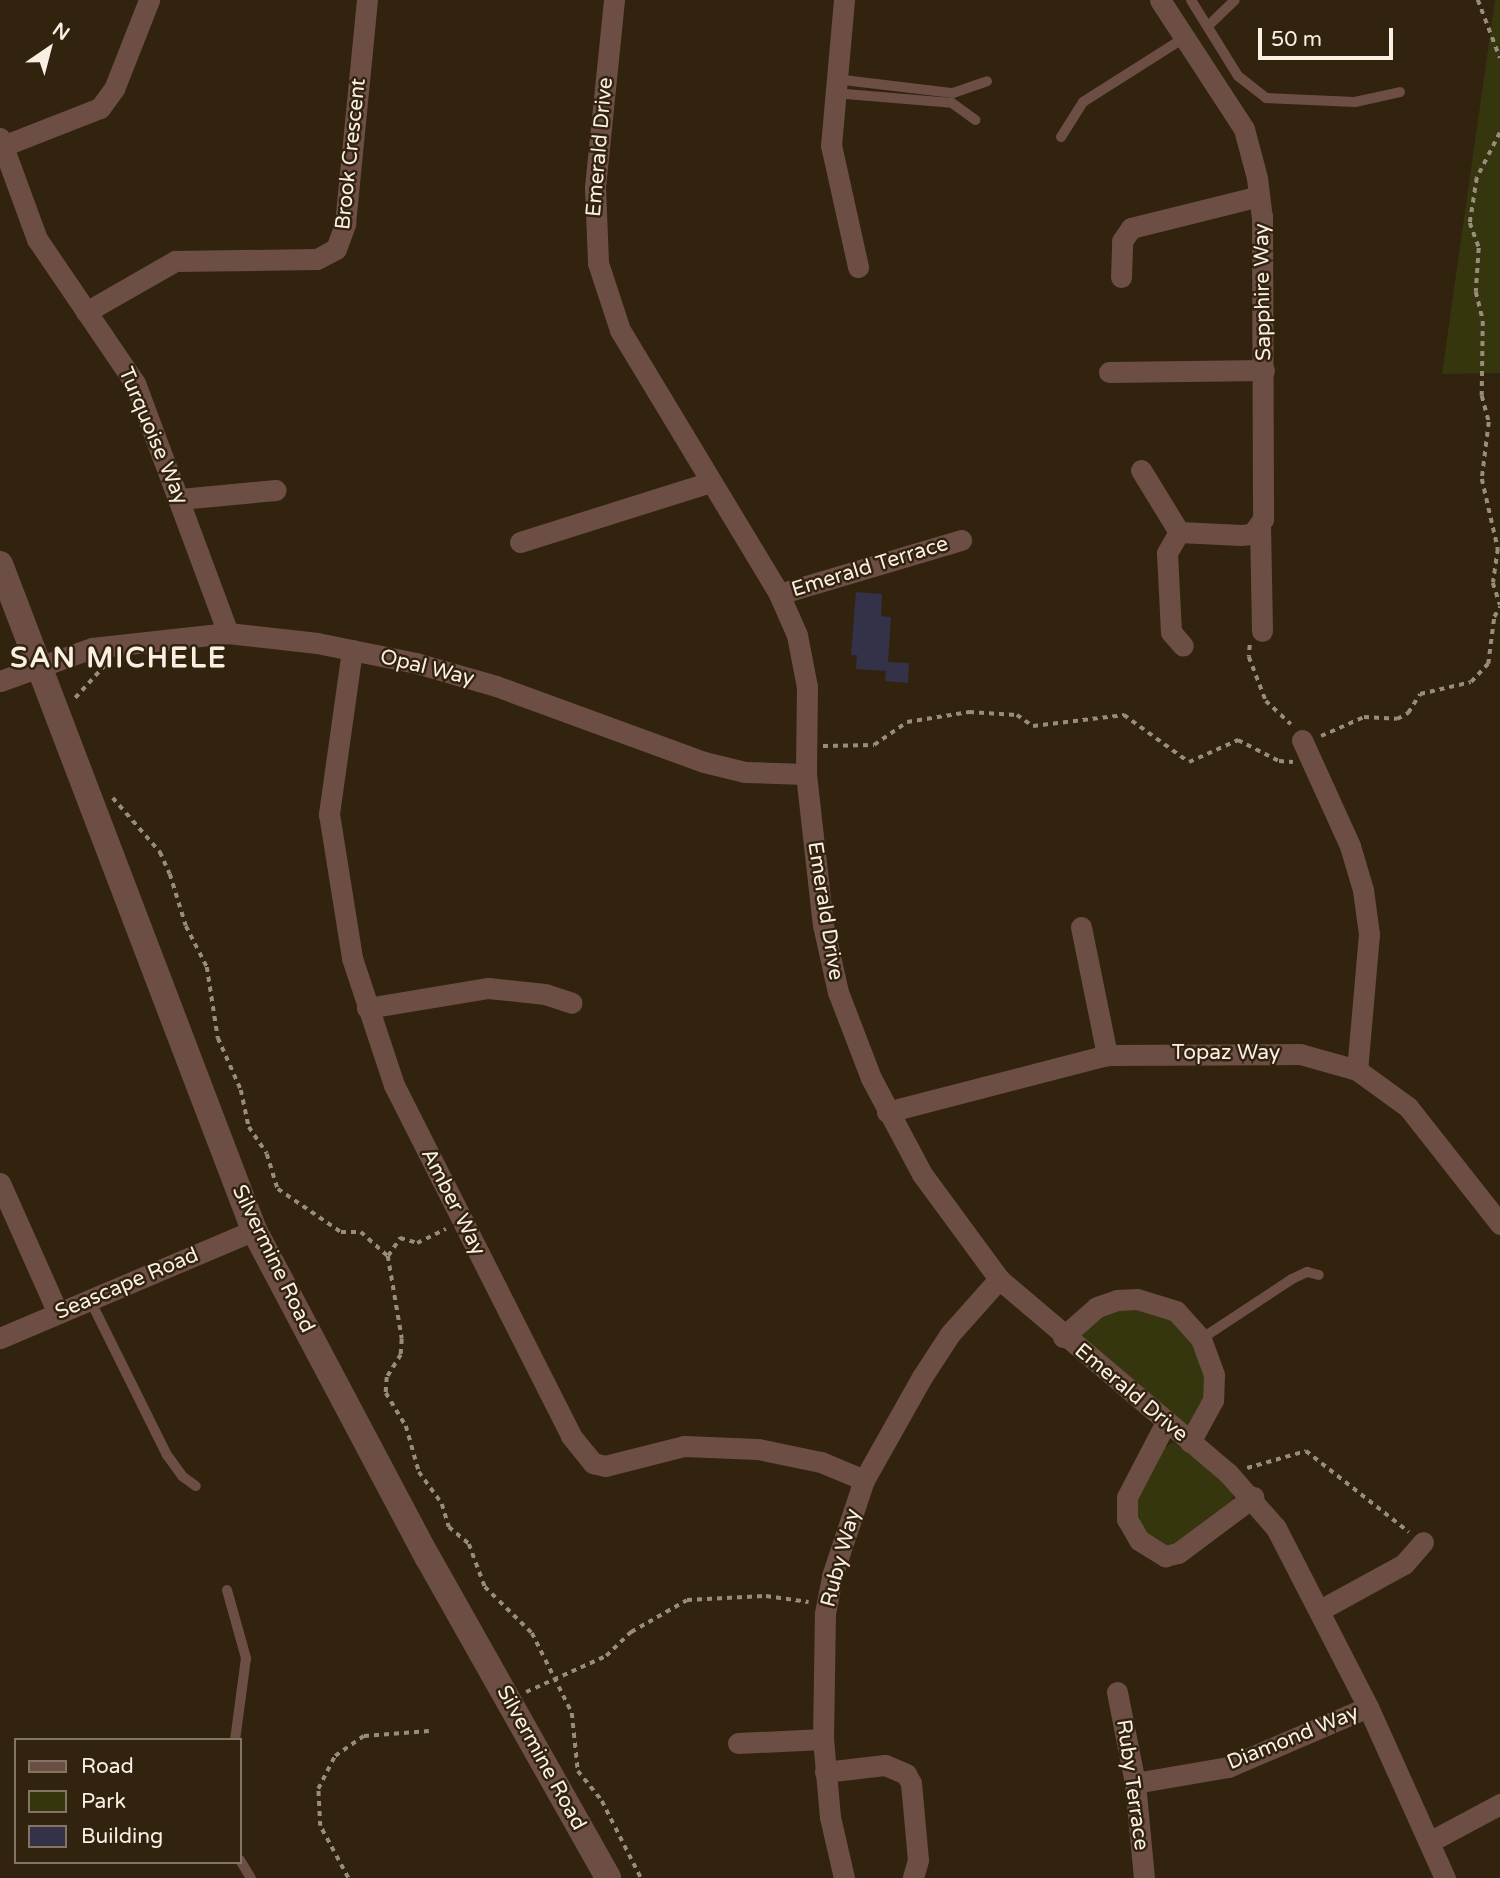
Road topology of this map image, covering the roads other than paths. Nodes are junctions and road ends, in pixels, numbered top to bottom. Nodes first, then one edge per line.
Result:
1 (149, 0) edge
2 (367, 0) edge
3 (614, 0) edge
4 (844, 0) edge
5 (1160, 0) edge
6 (1191, 0) edge
7 (1235, 0) edge
8 (1208, 26) junction
9 (1184, 38) junction
10 (987, 81) dead end
11 (835, 86) junction
12 (1400, 92) dead end
13 (975, 120) dead end
14 (1060, 137) dead end
15 (2, 142) edge
16 (1259, 196) junction
17 (858, 267) dead end
18 (1121, 277) dead end
19 (86, 312) junction
20 (1264, 370) junction
21 (1109, 373) dead end
22 (1140, 470) dead end
23 (710, 482) junction
24 (276, 490) dead end
25 (180, 499) junction
26 (1260, 526) junction
27 (1179, 532) junction
28 (961, 540) dead end
29 (520, 542) dead end
30 (0, 564) edge
31 (779, 594) junction
32 (1262, 631) road end
33 (228, 633) junction
34 (1183, 646) dead end
35 (352, 650) junction
36 (38, 666) junction
37 (0, 681) edge
38 (1305, 747) road end
39 (806, 774) junction
40 (1081, 927) dead end
41 (572, 1003) dead end
42 (367, 1008) junction
43 (1107, 1055) junction
44 (1357, 1070) junction
45 (887, 1112) junction
46 (0, 1183) edge
47 (1500, 1224) edge
48 (254, 1230) junction
49 (1319, 1275) dead end
50 (999, 1279) junction
51 (90, 1300) junction
52 (58, 1313) junction
53 (1063, 1337) junction
54 (0, 1338) edge
55 (1201, 1339) junction
56 (1165, 1424) junction
57 (1189, 1442) junction
58 (864, 1480) junction
59 (196, 1486) dead end
60 (1253, 1497) junction
61 (1423, 1542) road end
62 (227, 1590) dead end
63 (1320, 1610) junction
64 (1117, 1692) dead end
65 (1368, 1707) junction
66 (235, 1738) edge
67 (822, 1739) junction
68 (738, 1743) dead end
69 (825, 1772) junction
70 (1135, 1783) junction
71 (1500, 1804) edge
72 (1431, 1841) junction
73 (608, 1878) edge
74 (844, 1878) edge
75 (913, 1878) edge
76 (1144, 1878) edge
77 (1445, 1878) edge

1 - 15 street
2 - 19 street, Brook Crescent
3 - 23 street, Emerald Drive
4 - 11 street
5 - 9 street, Sapphire Way
6 - 8 lane
7 - 8 lane
8 - 12 lane
9 - 14 lane
9 - 16 street, Sapphire Way
10 - 11 lane
11 - 13 lane
11 - 17 street
15 - 19 street, Turquoise Way
16 - 18 street
16 - 20 street, Sapphire Way
19 - 25 street, Turquoise Way
20 - 21 street
20 - 26 street, Sapphire Way
22 - 27 street
23 - 29 street
23 - 31 street, Emerald Drive
24 - 25 street
25 - 33 street, Turquoise Way
26 - 27 street
26 - 32 street, Sapphire Way
27 - 34 street
28 - 31 street, Emerald Terrace
30 - 36 street, Silvermine Road
31 - 39 street, Emerald Drive
33 - 35 street, Opal Way
33 - 36 street, Opal Way
35 - 39 street, Opal Way
35 - 42 street, Amber Way
36 - 37 street, Opal Way
36 - 48 street, Silvermine Road
38 - 44 street
39 - 45 street, Emerald Drive
40 - 43 street
41 - 42 street
42 - 58 street, Amber Way
43 - 44 street, Topaz Way
43 - 45 street, Topaz Way
44 - 47 street, Topaz Way
45 - 50 street, Emerald Drive
46 - 52 street
48 - 51 street, Seascape Road
48 - 73 street, Silvermine Road
49 - 55 lane
50 - 53 street, Emerald Drive
50 - 58 street, Ruby Way
51 - 52 street, Seascape Road
51 - 59 lane
52 - 54 street, Seascape Road
53 - 55 street
53 - 56 street, Emerald Drive
55 - 57 street
56 - 57 street, Emerald Drive
56 - 60 street
57 - 60 street, Emerald Drive
58 - 67 street, Ruby Way
60 - 63 street, Emerald Drive
61 - 63 street
62 - 66 lane
63 - 65 street, Emerald Drive
64 - 70 street, Ruby Terrace
65 - 70 street, Diamond Way
65 - 72 street, Emerald Drive
67 - 68 street
67 - 69 street, Ruby Way
69 - 74 street, Ruby Way
69 - 75 street
70 - 76 street, Ruby Terrace
71 - 72 street
72 - 77 street, Emerald Drive

